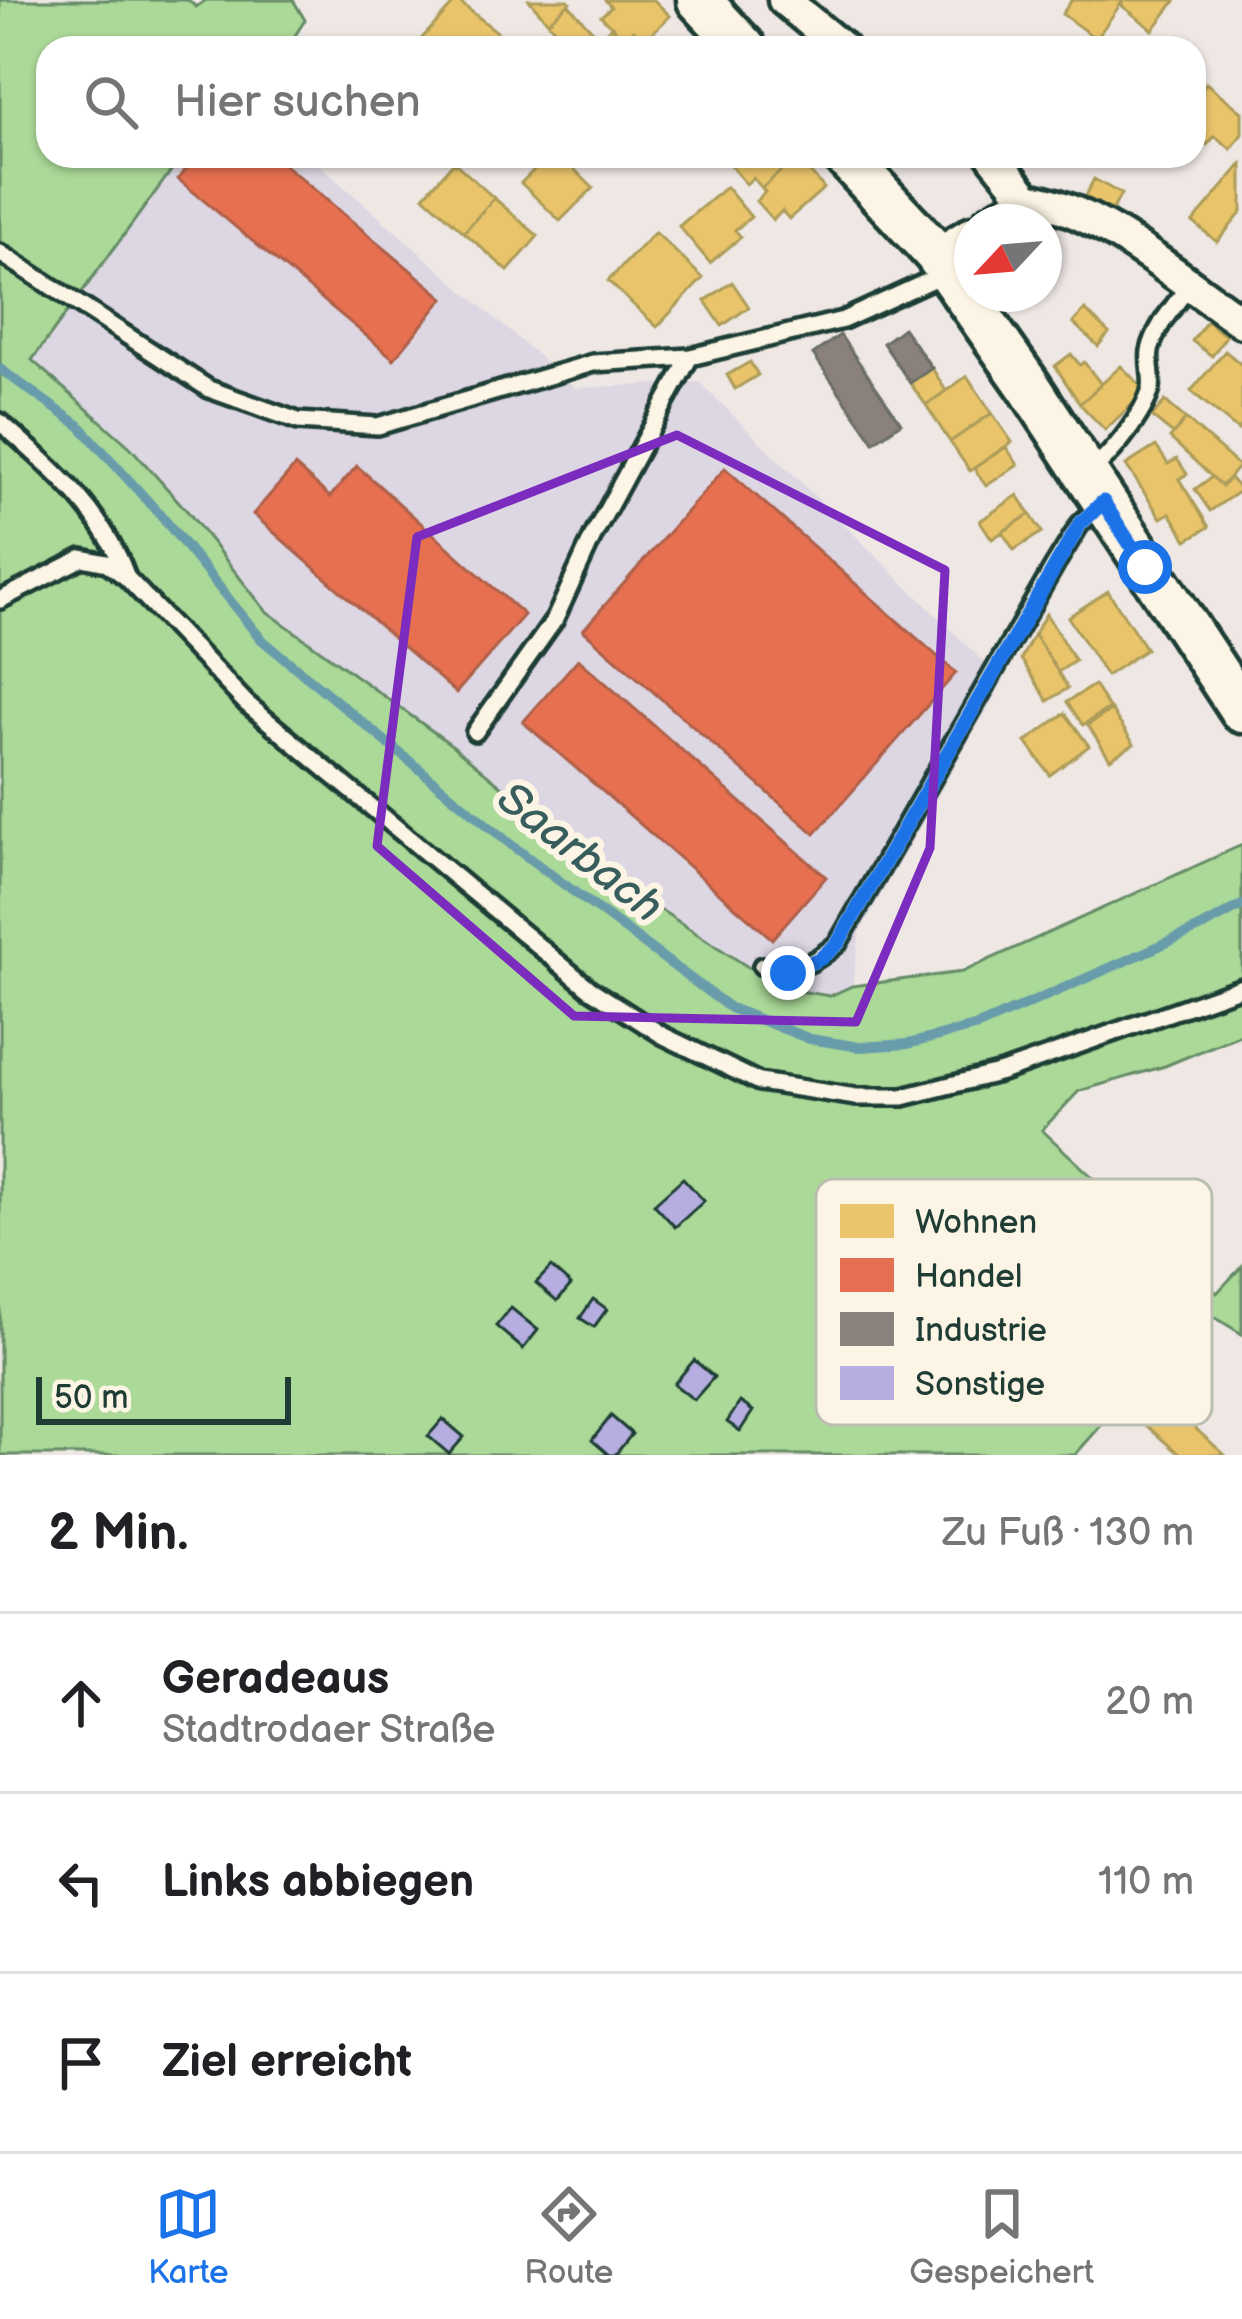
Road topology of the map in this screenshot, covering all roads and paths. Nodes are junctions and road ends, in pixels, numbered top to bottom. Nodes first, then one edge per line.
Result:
1 (699, 0) edge
2 (784, 0) edge
3 (731, 36) edge
4 (828, 36) edge
5 (858, 168) edge
6 (1003, 168) edge
7 (1027, 198) junction
8 (1017, 204) edge
9 (952, 252) edge
10 (0, 254) edge
11 (1189, 286) junction
12 (1242, 322) edge
13 (690, 357) junction
14 (0, 422) edge
15 (1094, 488) junction
16 (127, 578) junction
17 (0, 600) edge
18 (1242, 711) edge
19 (475, 732) dead end
20 (762, 966) dead end
21 (1242, 987) edge

1 - 3 main road
2 - 4 street
5 - 9 main road
6 - 7 street
7 - 8 street
7 - 11 street
9 - 13 lane
9 - 15 main road
10 - 13 lane
11 - 12 street
11 - 15 lane
13 - 19 lane
14 - 16 lane
15 - 18 main road
15 - 20 lane
16 - 17 lane
16 - 21 lane

